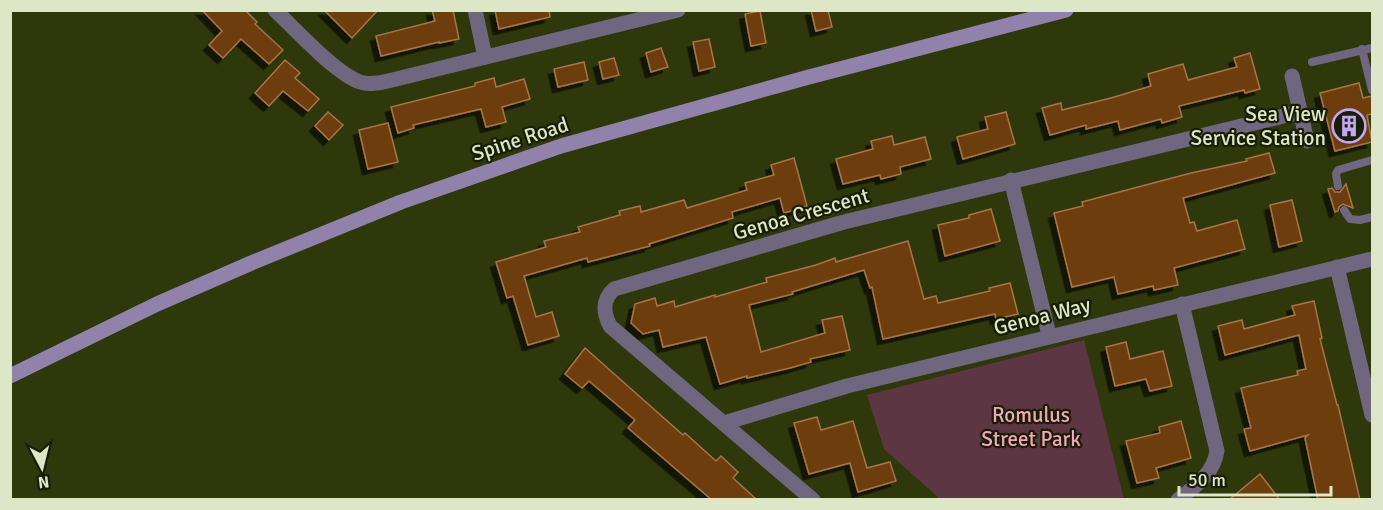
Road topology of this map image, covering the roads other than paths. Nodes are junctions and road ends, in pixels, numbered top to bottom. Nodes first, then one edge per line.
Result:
1 (274, 10) edge
2 (475, 10) edge
3 (678, 10) edge
4 (1066, 10) edge
5 (660, 13) edge
6 (1372, 48) edge
7 (1362, 50) junction
8 (485, 57) junction
9 (1312, 62) dead end
10 (1292, 76) dead end
11 (1372, 90) edge
12 (1300, 111) junction
13 (1307, 141) dead end
14 (1372, 160) edge
15 (1011, 180) junction
16 (1338, 186) dead end
17 (1344, 210) dead end
18 (1372, 217) edge
19 (1372, 259) edge
20 (1337, 267) junction
21 (1182, 304) junction
22 (1049, 335) junction
23 (10, 376) edge
24 (1372, 416) edge
25 (724, 423) junction
26 (813, 500) edge
27 (1178, 500) edge

1 - 8 street
2 - 8 street
3 - 5 street
4 - 23 main road, Spine Road
5 - 8 street
6 - 7 lane
7 - 9 lane
7 - 11 lane
10 - 12 street
12 - 13 street
12 - 15 street, Genoa Crescent
14 - 16 lane
15 - 22 street
15 - 25 street, Genoa Crescent
17 - 18 lane
19 - 20 street, Genoa Way
20 - 21 street, Genoa Way
20 - 24 street
21 - 22 street, Genoa Way
21 - 27 street
22 - 25 street, Genoa Way
25 - 26 street, Genoa Crescent

